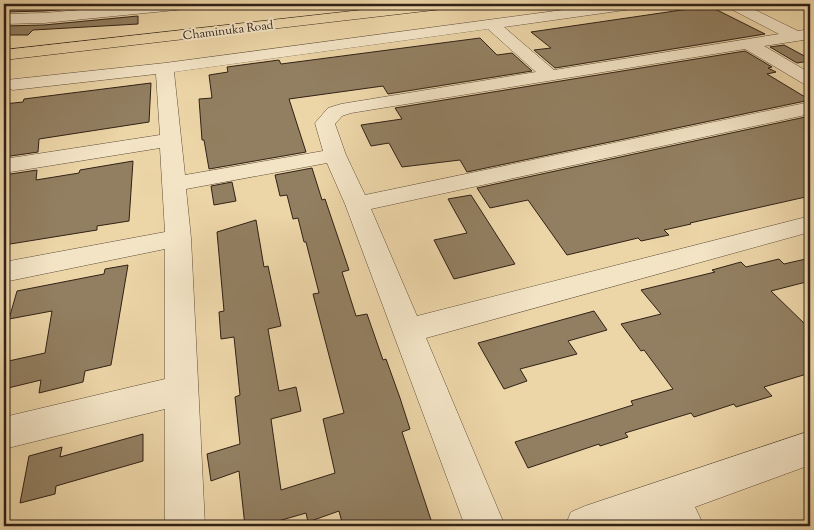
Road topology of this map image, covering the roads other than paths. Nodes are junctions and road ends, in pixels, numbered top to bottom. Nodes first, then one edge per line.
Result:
1 (196, 4) edge
2 (451, 4) edge
3 (638, 4) edge
4 (732, 4) edge
5 (180, 5) edge
6 (388, 7) edge
7 (4, 19) edge
8 (491, 24) junction
9 (802, 35) edge
10 (748, 44) junction
11 (4, 55) edge
12 (165, 68) junction
13 (549, 75) junction
14 (810, 80) edge
15 (13, 84) dead end
16 (810, 108) edge
17 (171, 140) junction
18 (335, 155) junction
19 (4, 166) edge
20 (175, 184) junction
21 (357, 204) junction
22 (810, 224) edge
23 (178, 238) junction
24 (4, 272) edge
25 (407, 331) junction
26 (182, 390) junction
27 (4, 434) edge
28 (810, 448) edge
29 (675, 512) edge
30 (185, 526) edge
31 (485, 526) edge
32 (585, 526) edge

1 - 5 street
2 - 6 main road, Chaminuka Road
3 - 8 street
4 - 9 street
5 - 7 street
6 - 11 main road, Chaminuka Road
8 - 12 street
8 - 13 street
9 - 10 street
10 - 13 street
10 - 14 street
12 - 15 street
12 - 17 street
13 - 18 street
16 - 21 street
17 - 19 street
17 - 20 street
18 - 20 street
18 - 21 street
20 - 23 street
21 - 25 street
22 - 25 street
23 - 24 street
23 - 26 street
25 - 31 street
26 - 27 street
26 - 30 street
28 - 29 street
29 - 32 street

